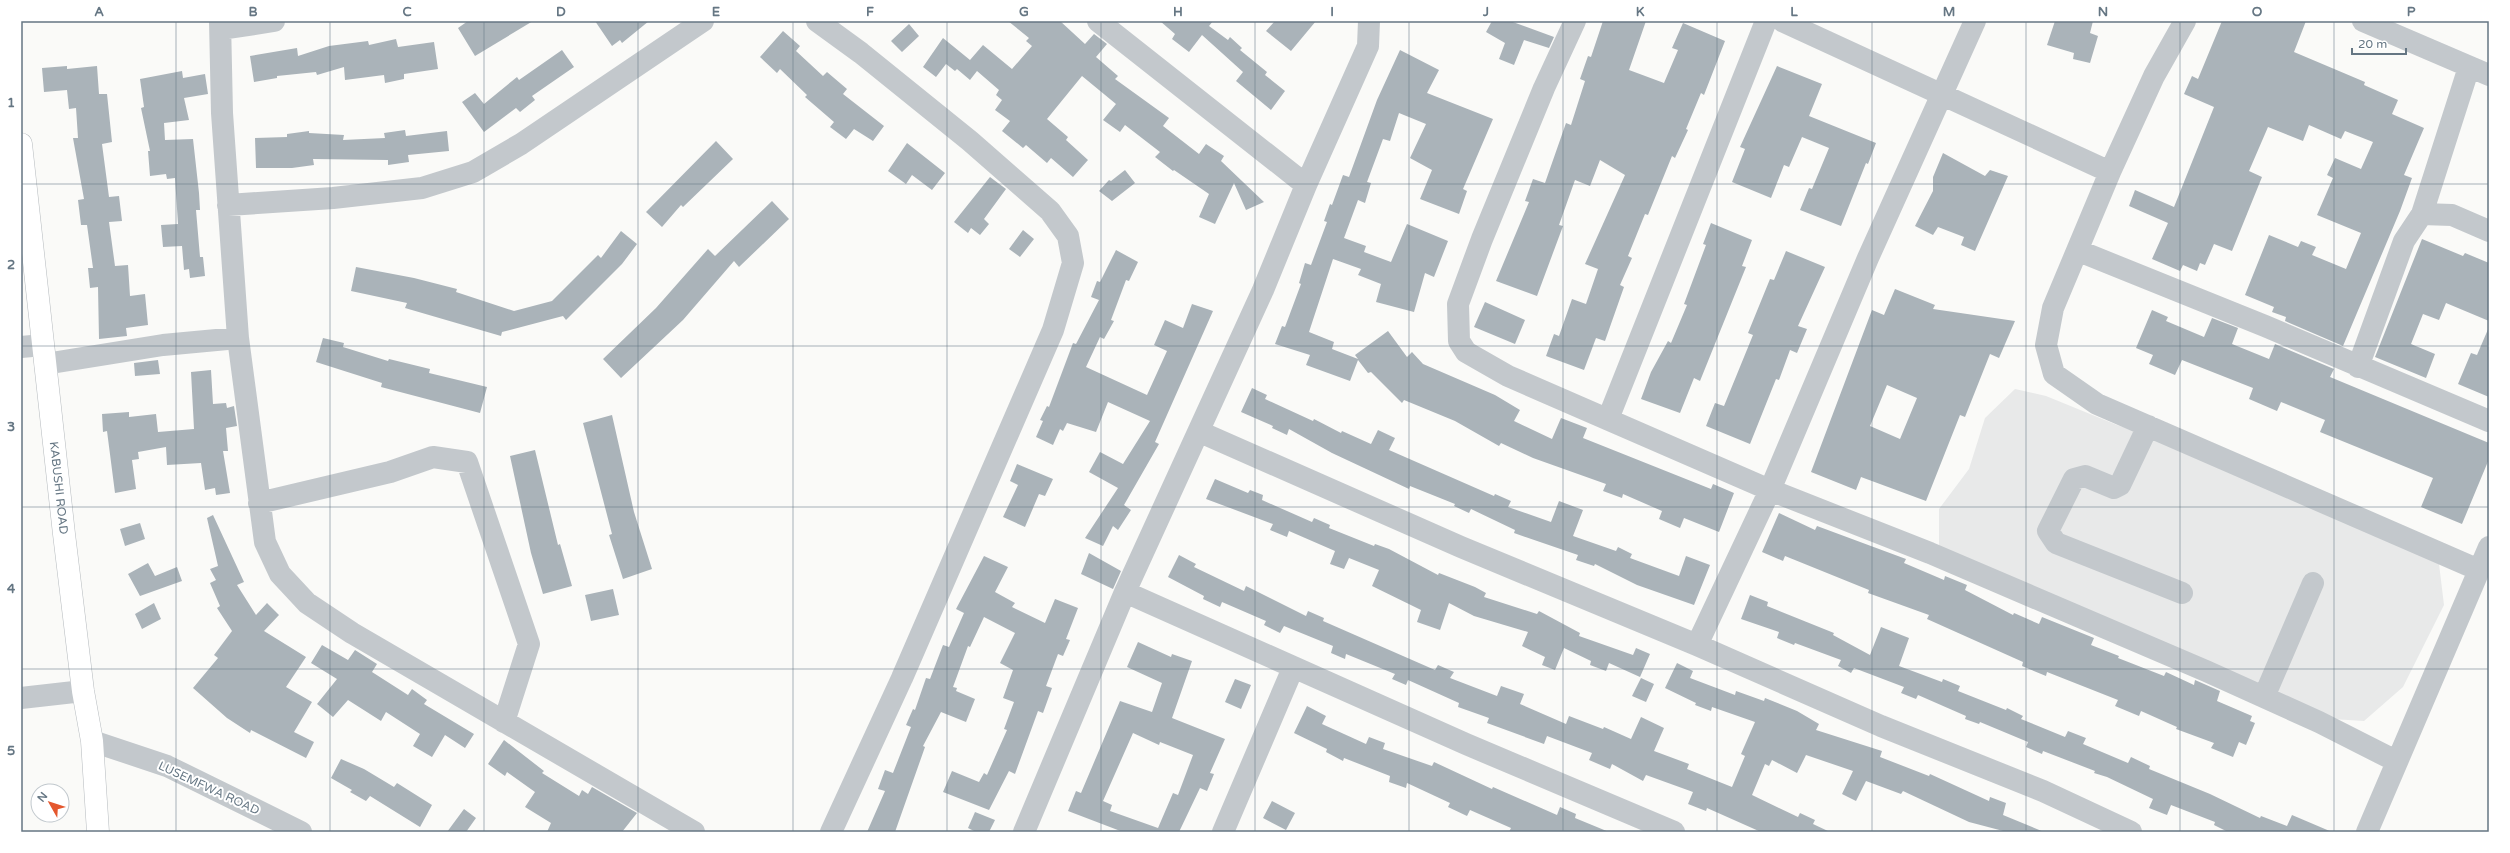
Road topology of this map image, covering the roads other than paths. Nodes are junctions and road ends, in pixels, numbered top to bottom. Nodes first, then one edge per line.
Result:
1 (274, 21) edge
2 (703, 21) edge
3 (817, 21) edge
4 (1098, 21) edge
5 (1369, 21) edge
6 (1575, 21) edge
7 (1766, 21) edge
8 (1782, 21) edge
9 (1975, 21) edge
10 (2185, 21) edge
11 (2363, 21) edge
12 (221, 25) edge
13 (2469, 67) junction
14 (2489, 75) edge
15 (1942, 93) junction
16 (21, 144) edge
17 (2110, 172) junction
18 (1306, 186) junction
19 (228, 205) junction
20 (2422, 214) junction
21 (2489, 231) edge
22 (2079, 251) junction
23 (27, 253) edge
24 (238, 338) junction
25 (21, 347) edge
26 (44, 354) junction
27 (2358, 367) junction
28 (1608, 419) junction
29 (2489, 421) edge
30 (2148, 426) junction
31 (1200, 432) junction
32 (1770, 490) junction
33 (259, 503) junction
34 (2489, 547) edge
35 (2479, 570) junction
36 (2313, 583) dead end
37 (1125, 592) junction
38 (2182, 593) dead end
39 (1697, 645) junction
40 (1293, 668) junction
41 (83, 691) junction
42 (2264, 697) junction
43 (21, 698) edge
44 (504, 722) junction
45 (92, 741) junction
46 (2396, 761) junction
47 (98, 832) edge
48 (301, 832) edge
49 (694, 832) edge
50 (831, 832) edge
51 (1024, 832) edge
52 (1223, 832) edge
53 (1674, 832) edge
54 (2131, 832) edge
55 (2367, 832) edge

1 - 12 street
2 - 19 street
3 - 50 street
4 - 18 street
5 - 18 street
6 - 28 street
7 - 28 street
8 - 15 street
9 - 15 street
10 - 17 street
11 - 13 street
12 - 19 street
13 - 14 street
13 - 20 street
15 - 17 street
15 - 32 street
16 - 23 main road, KABUSHI ROAD
17 - 22 street
18 - 31 street
19 - 24 street
20 - 21 street
20 - 27 street
22 - 27 street
22 - 30 street
23 - 26 main road, KABUSHI ROAD
24 - 26 street
24 - 33 street
25 - 26 street
26 - 41 main road, KABUSHI ROAD
27 - 29 street
28 - 32 street
30 - 35 street
30 - 38 street
31 - 37 street
31 - 39 street
32 - 39 street
32 - 42 street
33 - 44 street
33 - 44 street
34 - 35 street
35 - 46 street
36 - 42 street
37 - 40 street
37 - 51 street
39 - 54 street
40 - 52 street
40 - 53 street
41 - 43 street
41 - 45 main road, KABUSHI ROAD
42 - 46 street
44 - 49 street
45 - 47 main road, KABUSHI ROAD
45 - 48 street, LUSEMFWA ROAD
46 - 55 street

